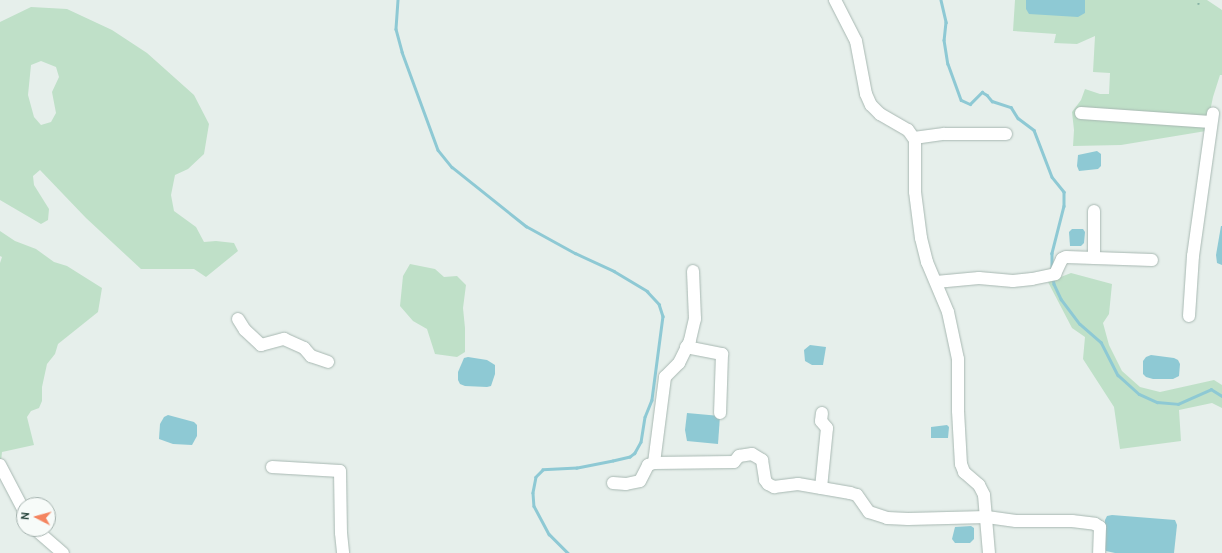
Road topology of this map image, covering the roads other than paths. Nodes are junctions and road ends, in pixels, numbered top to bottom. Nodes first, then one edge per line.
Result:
1 (834, 0) edge
2 (1081, 113) dead end
3 (1006, 134) dead end
4 (914, 138) junction
5 (1094, 211) dead end
6 (1094, 258) junction
7 (1152, 260) dead end
8 (693, 271) dead end
9 (936, 282) junction
10 (1189, 316) dead end
11 (238, 319) dead end
12 (686, 347) junction
13 (328, 362) dead end
14 (720, 413) dead end
15 (822, 413) dead end
16 (654, 463) junction
17 (0, 465) edge
18 (272, 467) dead end
19 (613, 483) dead end
20 (821, 488) junction
21 (17, 497) edge
22 (987, 517) junction
23 (44, 537) edge
24 (63, 553) edge
25 (343, 553) edge
26 (989, 553) edge
27 (1099, 553) edge

1 - 4 street
2 - 10 street
3 - 4 street
4 - 9 street
5 - 6 street
6 - 7 street
6 - 9 street
8 - 12 street
9 - 22 street
11 - 13 street
12 - 14 street
12 - 16 street
15 - 20 street
16 - 19 street
16 - 20 street
17 - 21 street
18 - 25 street
20 - 22 street
22 - 26 street
22 - 27 street
23 - 24 street

